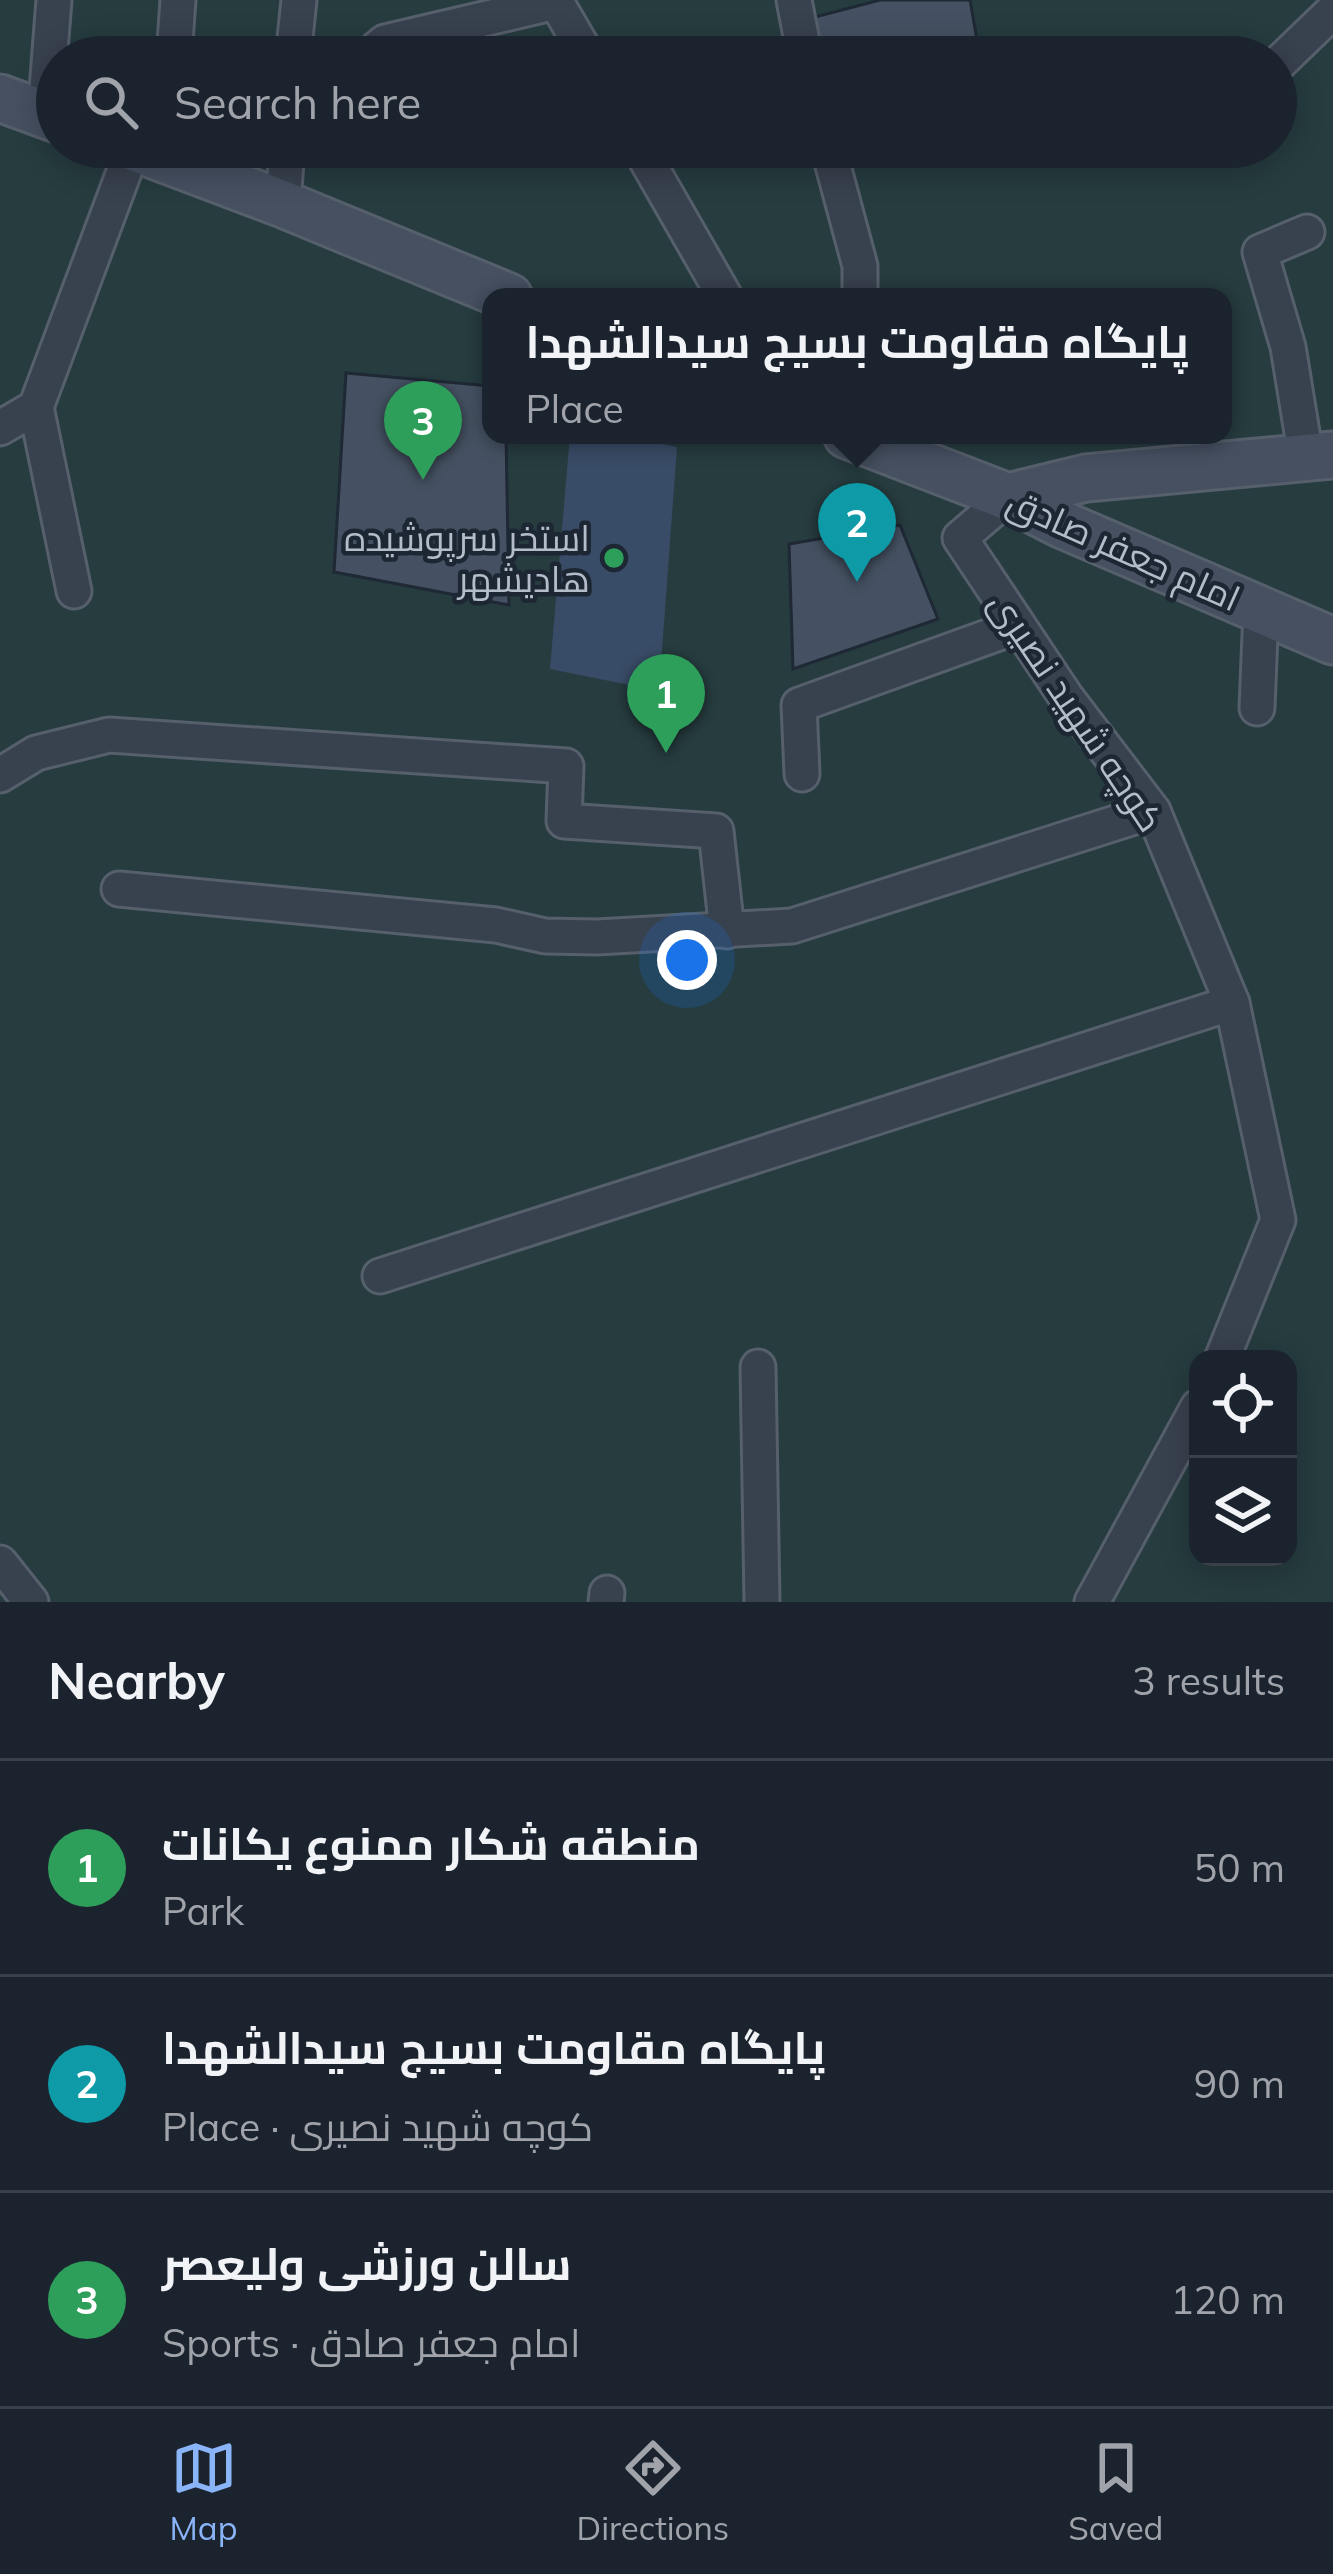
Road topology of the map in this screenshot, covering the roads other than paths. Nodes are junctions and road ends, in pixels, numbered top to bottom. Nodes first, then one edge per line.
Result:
1 (54, 0) edge
2 (178, 0) edge
3 (299, 0) edge
4 (794, 0) edge
5 (555, 1) edge
6 (1333, 11) edge
7 (53, 36) edge
8 (175, 36) edge
9 (295, 36) edge
10 (413, 36) edge
11 (575, 36) edge
12 (801, 36) edge
13 (1297, 46) edge
14 (0, 98) edge
15 (36, 111) edge
16 (142, 168) edge
17 (195, 168) edge
18 (286, 168) edge
19 (651, 168) edge
20 (834, 168) edge
21 (284, 204) junction
22 (1307, 232) dead end
23 (487, 288) edge
24 (720, 288) edge
25 (860, 288) edge
26 (36, 407) junction
27 (0, 428) edge
28 (874, 444) edge
29 (1320, 456) edge
30 (1009, 497) junction
31 (74, 591) dead end
32 (1261, 610) junction
33 (1018, 626) junction
34 (1333, 640) edge
35 (1257, 708) dead end
36 (802, 774) dead end
37 (0, 775) edge
38 (1153, 811) junction
39 (119, 889) dead end
40 (727, 931) junction
41 (1232, 1003) junction
42 (380, 1276) dead end
43 (1226, 1350) edge
44 (758, 1367) dead end
45 (1189, 1424) edge
46 (0, 1563) edge
47 (32, 1602) edge
48 (762, 1602) edge
49 (1092, 1602) edge

1 - 7 street
2 - 8 street
3 - 9 street
4 - 12 street
5 - 10 street
5 - 11 street
6 - 13 street
14 - 15 main road
16 - 26 street
17 - 21 main road
18 - 21 street
19 - 24 street
20 - 25 street
21 - 23 main road
22 - 29 street
26 - 27 street
26 - 31 street
28 - 30 main road, امام جعفر صادق
29 - 30 main road
30 - 32 main road, امام جعفر صادق
30 - 33 street, کوچه شهید نصیری
32 - 34 main road, امام جعفر صادق
32 - 35 street
33 - 36 street
33 - 38 street, کوچه شهید نصیری
37 - 40 street
38 - 40 street
38 - 41 street, کوچه شهید نصیری
39 - 40 street
41 - 42 street
41 - 43 street, کوچه شهید نصیری
44 - 48 street
45 - 49 street
46 - 47 street

